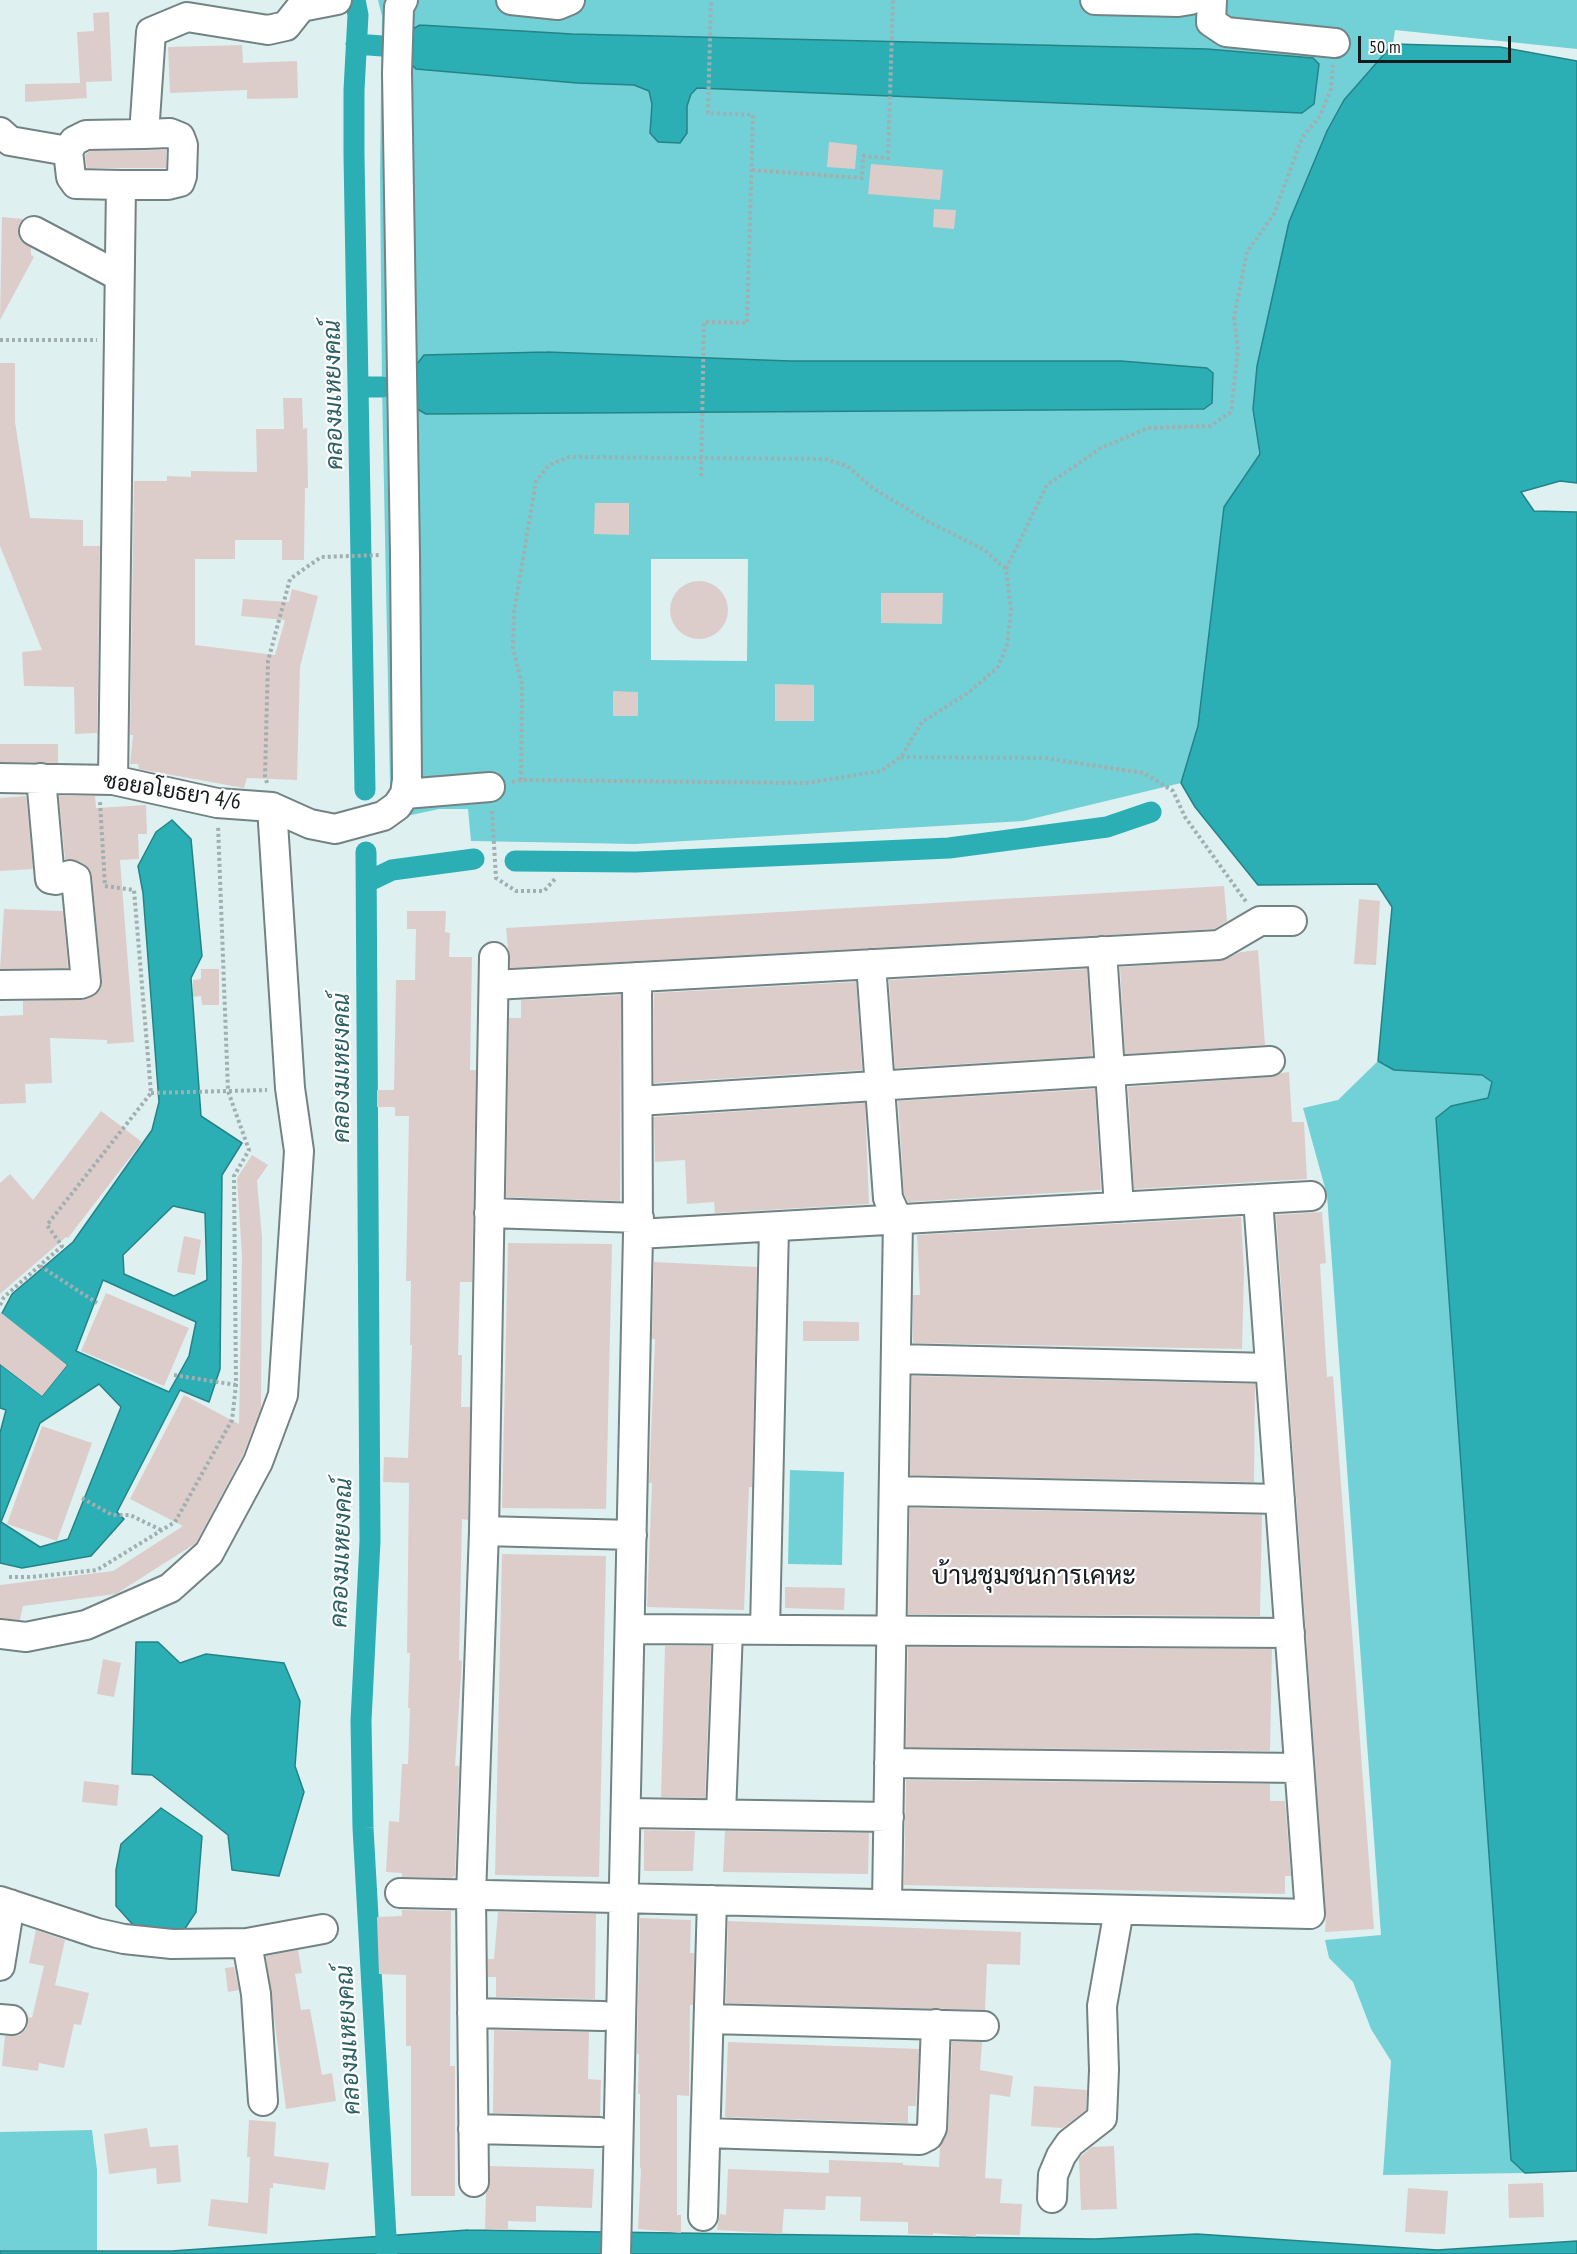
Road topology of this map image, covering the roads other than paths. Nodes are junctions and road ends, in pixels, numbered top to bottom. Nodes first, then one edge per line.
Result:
1 (403, 0) edge
2 (511, 0) edge
3 (570, 0) edge
4 (1095, 0) edge
5 (1190, 0) edge
6 (1212, 0) edge
7 (331, 1) edge
8 (1335, 43) road end
9 (0, 132) edge
10 (144, 134) junction
11 (68, 151) junction
12 (121, 185) junction
13 (34, 231) dead end
14 (119, 276) junction
15 (0, 778) edge
16 (41, 778) junction
17 (106, 780) junction
18 (490, 787) road end
19 (405, 794) junction
20 (272, 807) junction
21 (1292, 921) dead end
22 (1102, 951) junction
23 (494, 957) dead end
24 (871, 964) junction
25 (637, 977) junction
26 (0, 985) edge
27 (494, 985) junction
28 (1270, 1060) dead end
29 (1110, 1071) junction
30 (880, 1085) junction
31 (638, 1101) junction
32 (1311, 1196) dead end
33 (1258, 1200) junction
34 (1119, 1207) junction
35 (489, 1213) junction
36 (898, 1220) junction
37 (638, 1226) junction
38 (774, 1227) junction
39 (896, 1359) junction
40 (1270, 1368) junction
41 (894, 1491) junction
42 (1280, 1499) junction
43 (484, 1531) junction
44 (632, 1535) junction
45 (630, 1629) junction
46 (729, 1630) junction
47 (765, 1630) junction
48 (891, 1631) junction
49 (0, 1634) edge
50 (1290, 1634) junction
51 (889, 1763) junction
52 (1299, 1768) junction
53 (627, 1813) junction
54 (721, 1814) junction
55 (888, 1816) junction
56 (400, 1893) dead end
57 (471, 1895) junction
58 (625, 1898) junction
59 (712, 1900) junction
60 (5, 1903) edge
61 (887, 1904) junction
62 (1119, 1910) junction
63 (322, 1929) dead end
64 (247, 1943) junction
65 (0, 1966) edge
66 (472, 2013) junction
67 (603, 2016) dead end
68 (709, 2019) junction
69 (936, 2024) junction
70 (984, 2026) dead end
71 (263, 2102) dead end
72 (473, 2129) junction
73 (599, 2132) dead end
74 (705, 2133) junction
75 (474, 2182) dead end
76 (1052, 2198) dead end
77 (703, 2216) dead end
78 (616, 2254) edge

1 - 19 street
2 - 3 street
4 - 5 street
6 - 8 street
7 - 10 street
9 - 11 street
10 - 11 street
10 - 12 street
11 - 12 street
12 - 14 street
13 - 14 street
14 - 17 street
15 - 16 street, ซอยอโยธยา 4/6
16 - 17 street, ซอยอโยธยา 4/6
16 - 26 street
17 - 20 street, ซอยอโยธยา 4/6
18 - 19 street
19 - 20 street, ซอยอโยธยา 4/6
20 - 49 street
21 - 22 street
22 - 24 street
22 - 29 street
23 - 27 street
24 - 25 street
24 - 30 street
25 - 27 street
25 - 31 street
27 - 35 street
28 - 29 street
29 - 30 street
29 - 34 street
30 - 31 street
30 - 36 street
31 - 37 street
32 - 33 street
33 - 34 street
33 - 40 street
34 - 36 street
35 - 37 street
35 - 43 street
36 - 38 street
36 - 39 street
37 - 38 street
37 - 44 street
38 - 47 street
39 - 40 street
39 - 41 street
40 - 42 street
41 - 42 street
41 - 48 street
42 - 50 street
43 - 44 street
43 - 57 street
44 - 45 street
45 - 46 street
45 - 53 street
46 - 47 street
46 - 54 street
47 - 48 street
48 - 50 street
48 - 51 street
50 - 52 street
51 - 52 street
51 - 55 street
52 - 62 street
53 - 54 street
53 - 58 street
54 - 55 street
55 - 61 street
56 - 57 street
57 - 58 street
57 - 66 street
58 - 59 street
58 - 78 street
59 - 61 street
59 - 68 street
60 - 64 street
60 - 65 street
61 - 62 street
62 - 76 street
63 - 64 street
64 - 71 street
66 - 67 street
66 - 72 street
68 - 69 street
68 - 74 street
69 - 70 street
69 - 74 street
72 - 73 street
72 - 75 street
74 - 77 street

